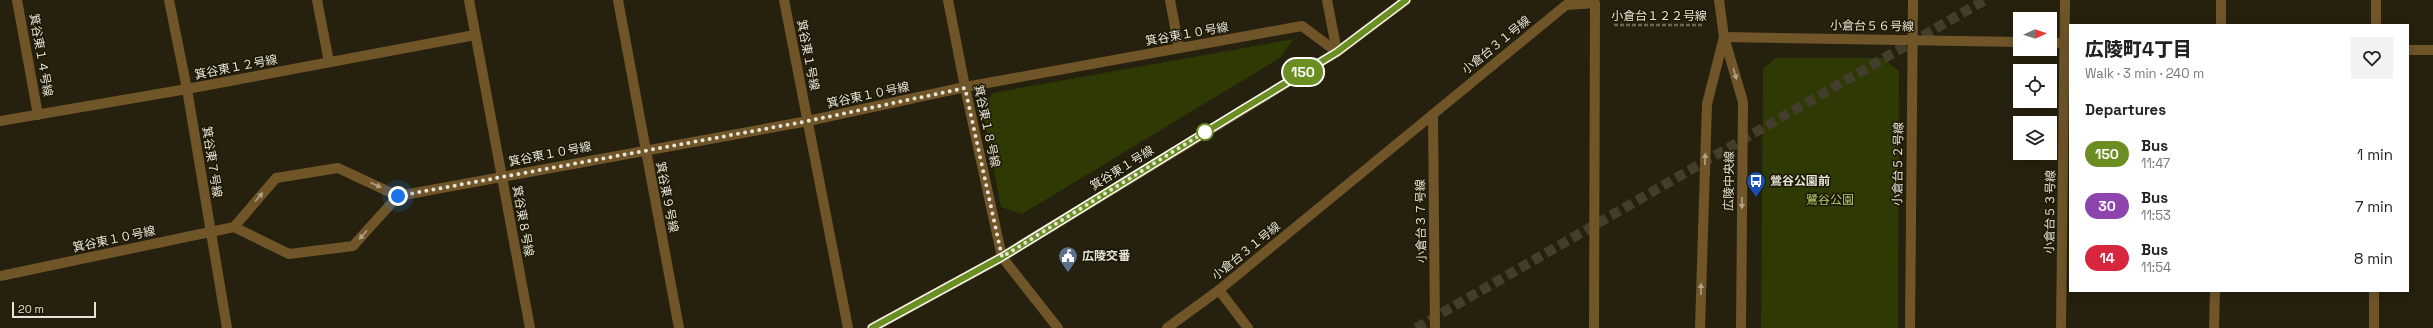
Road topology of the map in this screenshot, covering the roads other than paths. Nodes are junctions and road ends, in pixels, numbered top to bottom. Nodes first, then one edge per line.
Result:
1 (17, 0) edge
2 (169, 0) edge
3 (317, 0) edge
4 (469, 0) edge
5 (618, 0) edge
6 (784, 0) edge
7 (948, 0) edge
8 (1170, 0) edge
9 (1327, 0) edge
10 (1406, 0) edge
11 (1719, 0) edge
12 (1913, 0) edge
13 (2065, 0) edge
14 (2221, 0) edge
15 (2376, 0) edge
16 (2221, 24) edge
17 (2376, 24) edge
18 (475, 35) junction
19 (1724, 37) junction
20 (1912, 40) junction
21 (2013, 42) edge
22 (2057, 42) edge
23 (2067, 43) edge
24 (1179, 48) junction
25 (2409, 50) edge
26 (2433, 50) edge
27 (1337, 52) junction
28 (329, 62) junction
29 (965, 88) junction
30 (187, 89) junction
31 (1433, 114) junction
32 (38, 115) junction
33 (0, 121) edge
34 (808, 121) junction
35 (645, 149) junction
36 (502, 176) junction
37 (398, 196) junction
38 (234, 227) junction
39 (210, 233) junction
40 (1002, 257) junction
41 (0, 276) edge
42 (1219, 290) junction
43 (2215, 292) edge
44 (2374, 292) edge
45 (227, 328) edge
46 (530, 328) edge
47 (679, 328) edge
48 (848, 328) edge
49 (872, 328) edge
50 (1058, 328) edge
51 (1167, 328) edge
52 (1248, 328) edge
53 (1435, 328) edge
54 (1594, 328) edge
55 (1700, 328) edge
56 (1741, 328) edge
57 (1910, 328) edge
58 (2061, 328) edge
59 (2214, 328) edge
60 (2374, 328) edge

1 - 32 street, 箕谷東１４号線
2 - 30 street, 箕谷東７号線
3 - 28 street
4 - 18 street, 箕谷東８号線
5 - 35 street, 箕谷東９号線
6 - 34 street, 箕谷東１号線
7 - 29 street, 箕谷東１８号線
8 - 24 street
9 - 27 street
10 - 27 street, 箕谷東１号線
11 - 19 street, 広陵中央線
12 - 20 street, 小倉台５２号線
13 - 23 street, 小倉台５３号線
14 - 16 street
15 - 17 street
18 - 28 street, 箕谷東１２号線
18 - 36 street, 箕谷東８号線
19 - 20 street, 小倉台５６号線
55 -> 19 street, 広陵中央線
19 -> 56 street, 広陵中央線
20 - 21 street, 小倉台５６号線
20 - 57 street, 小倉台５２号線
22 - 23 street
23 - 58 street, 小倉台５３号線
24 - 27 street, 箕谷東１０号線
24 - 29 street, 箕谷東１０号線
25 - 26 street
27 - 40 street, 箕谷東１号線
28 - 30 street, 箕谷東１２号線
29 - 34 street, 箕谷東１０号線
29 - 40 street, 箕谷東１８号線
30 - 32 street, 箕谷東１２号線
30 - 39 street, 箕谷東７号線
31 - 42 street, 小倉台３１号線
31 - 53 street, 小倉台３７号線
31 - 54 street, 小倉台３１号線
32 - 33 street, 箕谷東１２号線
34 - 35 street, 箕谷東１０号線
34 - 48 street, 箕谷東１号線
35 - 36 street, 箕谷東１０号線
35 - 47 street, 箕谷東９号線
36 - 37 street, 箕谷東１０号線
36 - 46 street, 箕谷東８号線
37 -> 38 street
38 -> 37 street
38 - 39 street, 箕谷東１０号線
39 - 41 street, 箕谷東１０号線
39 - 45 street, 箕谷東７号線
40 - 49 street, 箕谷東１号線
40 - 50 street
42 - 51 street, 小倉台３１号線
42 - 52 street
43 - 59 street
44 - 60 street

